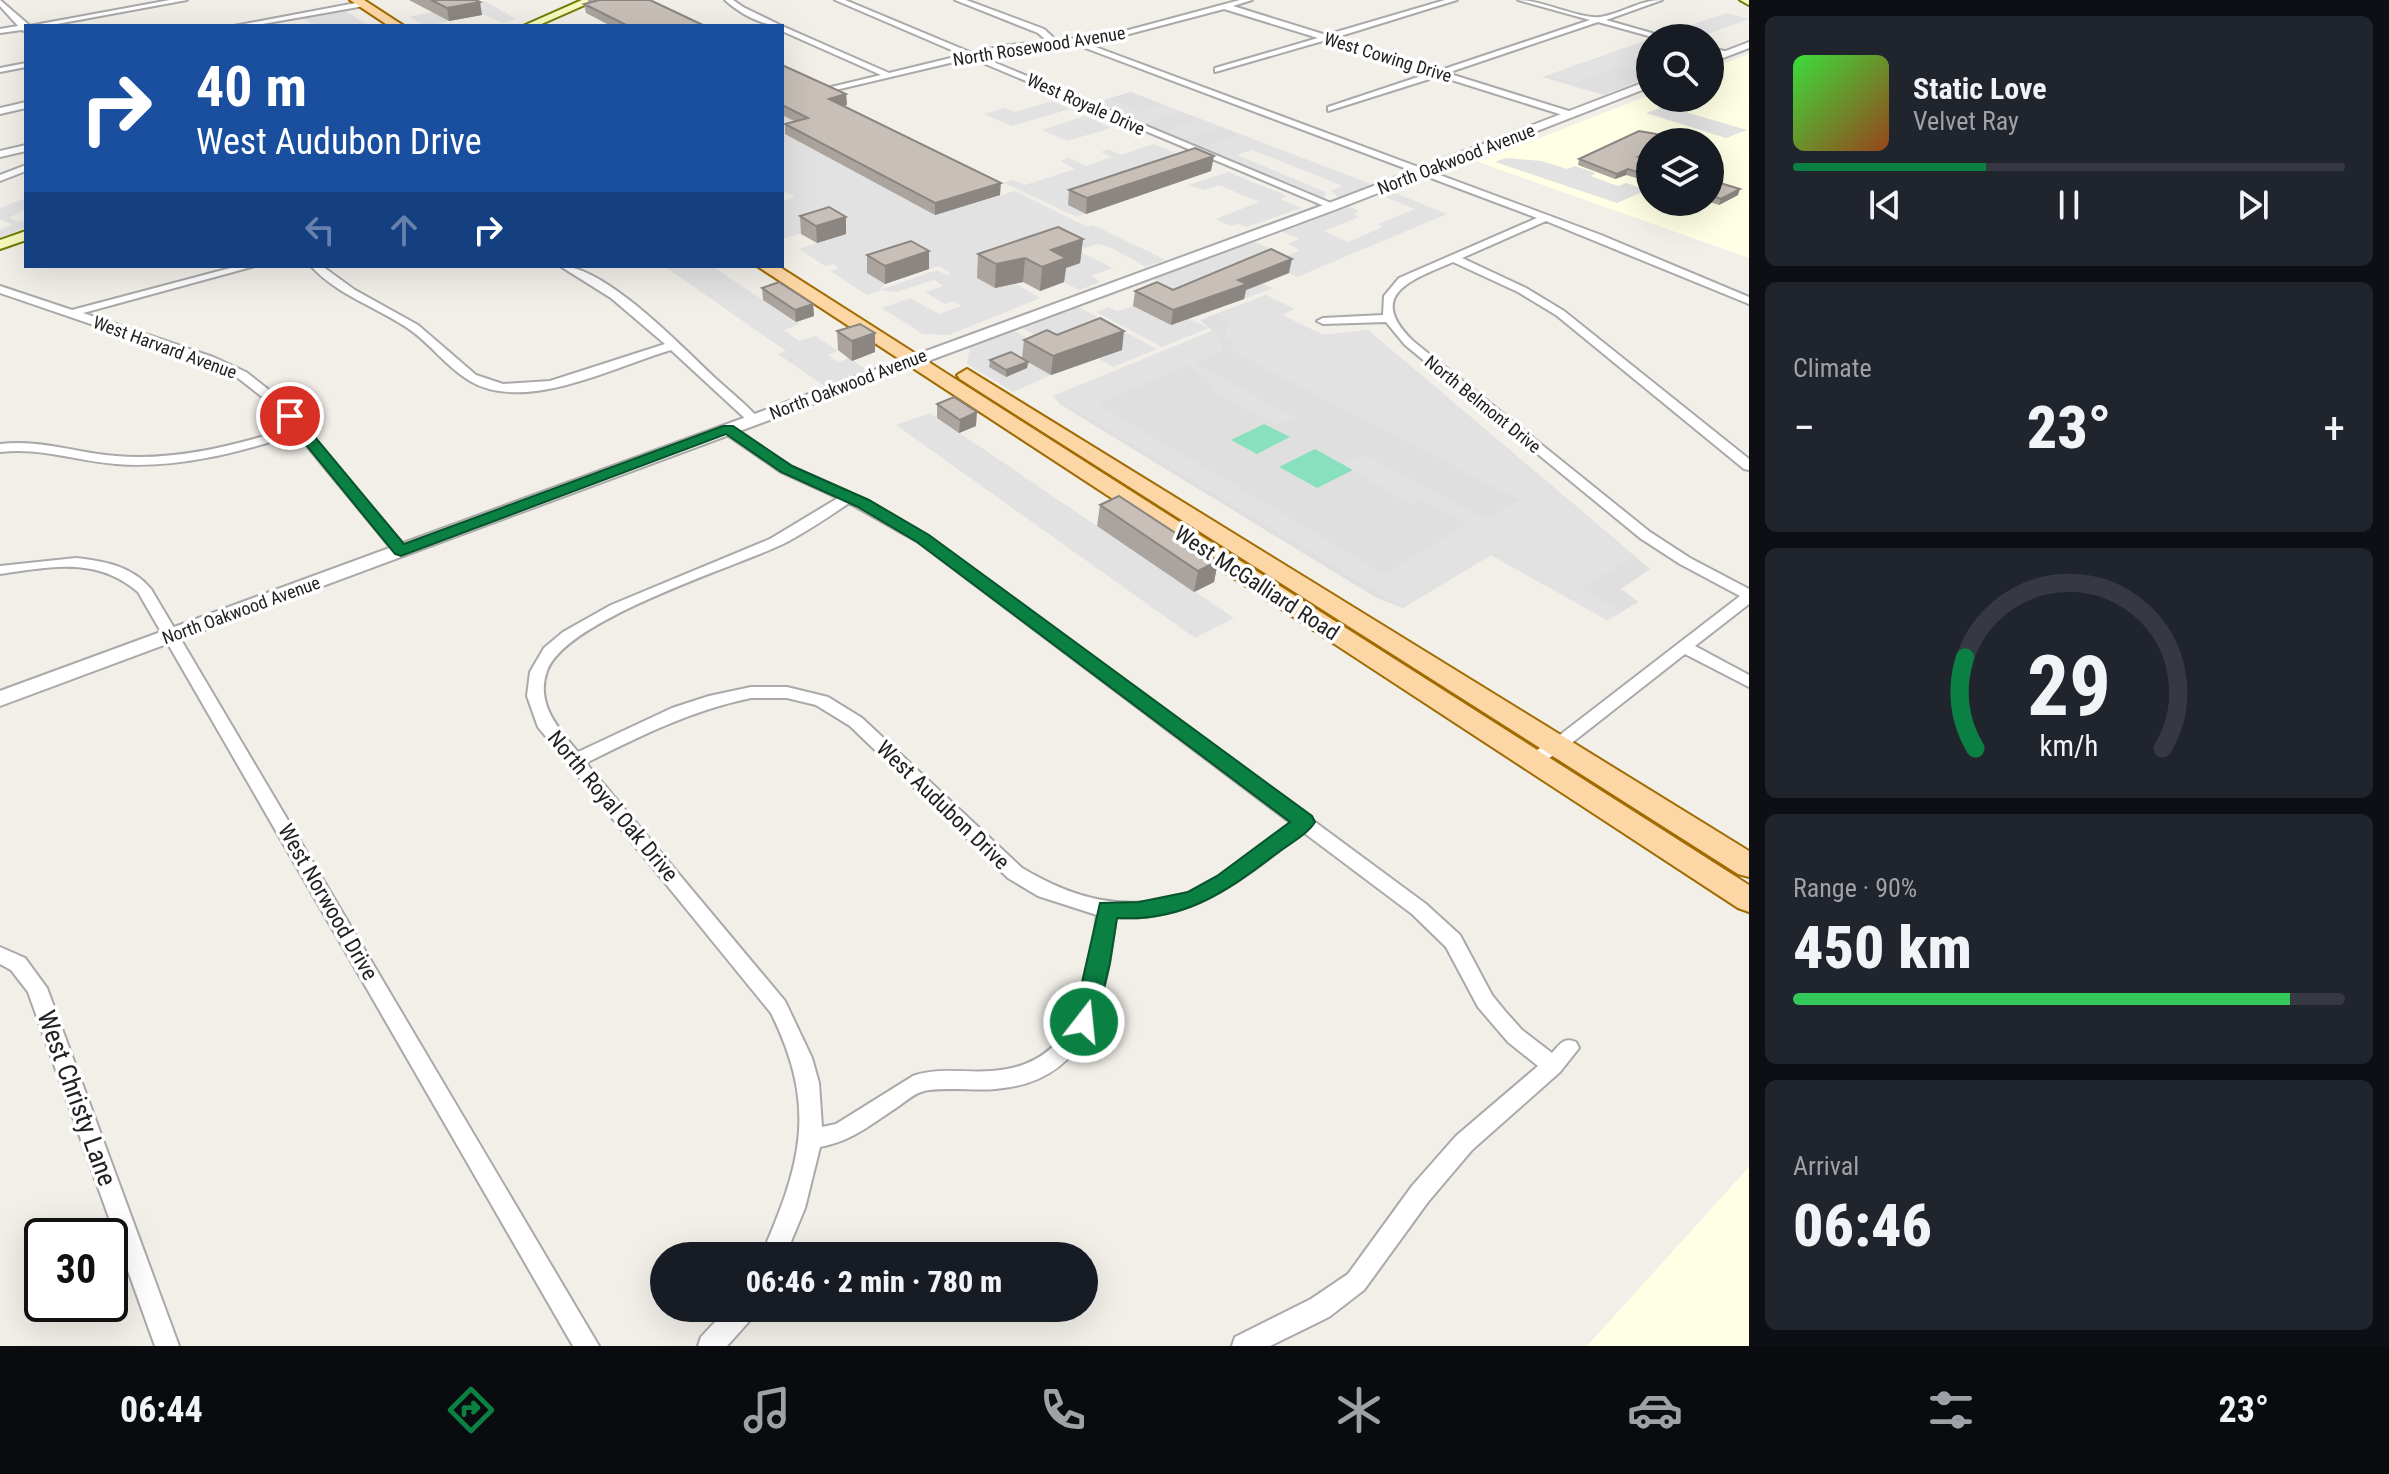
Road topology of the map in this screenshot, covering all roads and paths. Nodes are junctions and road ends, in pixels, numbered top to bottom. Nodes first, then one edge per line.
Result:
1 (183, 0) edge
2 (591, 0) edge
3 (729, 0) edge
4 (839, 0) edge
5 (959, 0) edge
6 (1206, 0) edge
7 (1248, 0) edge
8 (1453, 0) edge
9 (1522, 0) edge
10 (1658, 0) edge
11 (0, 2) edge
12 (358, 2) edge
13 (1225, 6) junction
14 (1599, 20) junction
15 (49, 24) edge
16 (248, 24) edge
17 (395, 24) edge
18 (533, 24) edge
19 (773, 24) edge
20 (24, 25) edge
21 (24, 28) edge
22 (784, 29) edge
23 (1636, 30) edge
24 (0, 31) edge
25 (1326, 38) junction
26 (1075, 42) junction
27 (1054, 43) junction
28 (1749, 45) edge
29 (1726, 54) edge
30 (971, 55) junction
31 (24, 65) edge
32 (0, 70) edge
33 (1218, 70) dead end
34 (1440, 73) junction
35 (887, 75) junction
36 (1636, 88) edge
37 (830, 90) edge
38 (24, 105) edge
39 (1331, 109) dead end
40 (0, 111) edge
41 (1569, 114) junction
42 (24, 148) edge
43 (0, 154) edge
44 (24, 169) edge
45 (1420, 172) junction
46 (0, 178) edge
47 (1333, 206) junction
48 (1545, 218) junction
49 (24, 236) edge
50 (0, 245) edge
51 (784, 258) edge
52 (1453, 258) junction
53 (242, 268) edge
54 (318, 268) edge
55 (569, 268) edge
56 (769, 268) edge
57 (0, 289) edge
58 (1749, 301) edge
59 (72, 313) junction
60 (1388, 318) junction
61 (1323, 321) dead end
62 (671, 346) junction
63 (921, 356) junction
64 (753, 419) junction
65 (301, 429) junction
66 (728, 429) junction
67 (0, 448) edge
68 (1749, 466) edge
69 (848, 497) junction
70 (401, 551) junction
71 (0, 570) edge
72 (1749, 596) edge
73 (172, 635) junction
74 (1684, 647) junction
75 (1749, 682) edge
76 (0, 699) edge
77 (1558, 745) junction
78 (1533, 760) junction
79 (575, 761) junction
80 (1304, 822) junction
81 (1749, 866) edge
82 (1749, 900) edge
83 (1107, 909) junction
84 (0, 955) edge
85 (1569, 1048) dead end
86 (1553, 1066) junction
87 (811, 1139) junction
88 (778, 1242) edge
89 (731, 1322) edge
90 (167, 1346) edge
91 (587, 1346) edge
92 (710, 1346) edge
93 (1244, 1346) edge

1 - 15 street
2 - 18 main road
3 - 19 street
4 - 30 street, West Royale Drive
5 - 27 street
6 - 13 street, West Cowing Drive
7 - 13 street, North Rosewood Avenue
8 - 25 street
9 - 14 street
10 - 14 street
11 - 20 street
12 - 16 street
12 - 17 main road
13 - 25 street, West Cowing Drive
13 - 26 street, North Rosewood Avenue
14 - 23 street
14 - 34 street
21 - 24 street
22 - 35 street
25 - 33 street
25 - 34 street, West Cowing Drive
26 - 27 street, North Rosewood Avenue
26 - 45 street
27 - 30 street, North Rosewood Avenue
28 - 29 street
30 - 35 street, North Rosewood Avenue
30 - 47 street, West Royale Drive
31 - 32 street
34 - 39 street
34 - 41 street, West Cowing Drive
35 - 37 street, North Rosewood Avenue
36 - 41 street, North Oakwood Avenue
38 - 40 street
41 - 45 street, North Oakwood Avenue
42 - 43 street
44 - 46 street
45 - 47 street, North Oakwood Avenue
45 - 48 street
47 - 63 street, North Oakwood Avenue
48 - 52 street
48 - 58 street
49 - 50 main road
51 - 63 main road, West McGalliard Road
52 - 60 street
52 - 68 street
53 - 59 street
54 - 62 street
55 - 62 street
56 - 63 main road, West McGalliard Road
57 - 59 street, West Harvard Avenue
59 - 65 street, West Harvard Avenue
60 - 61 street
60 - 72 street, North Belmont Drive
62 - 64 street
63 - 64 street, North Oakwood Avenue
63 - 77 main road, West McGalliard Road
63 - 78 main road, West McGalliard Road
64 - 66 street, North Oakwood Avenue
65 - 67 street
65 - 70 street, West Harvard Avenue
66 - 69 street
66 - 70 street, North Oakwood Avenue
69 - 79 street, North Royal Oak Drive
69 - 80 street
70 - 73 street, North Oakwood Avenue
71 - 73 street, West Norwood Drive
72 - 74 street
73 - 76 street, North Oakwood Avenue
73 - 91 street, West Norwood Drive
74 - 75 street
74 - 77 street
77 - 78 street
77 - 81 main road, West McGalliard Road
78 - 82 main road, West McGalliard Road
79 - 83 street, West Audubon Drive
79 - 87 street, North Royal Oak Drive
80 - 83 street, West Audubon Drive
80 - 86 street
83 - 87 street
84 - 90 street, West Christy Lane
85 - 86 street
86 - 93 street
87 - 88 street, North Royal Oak Drive
89 - 92 street

